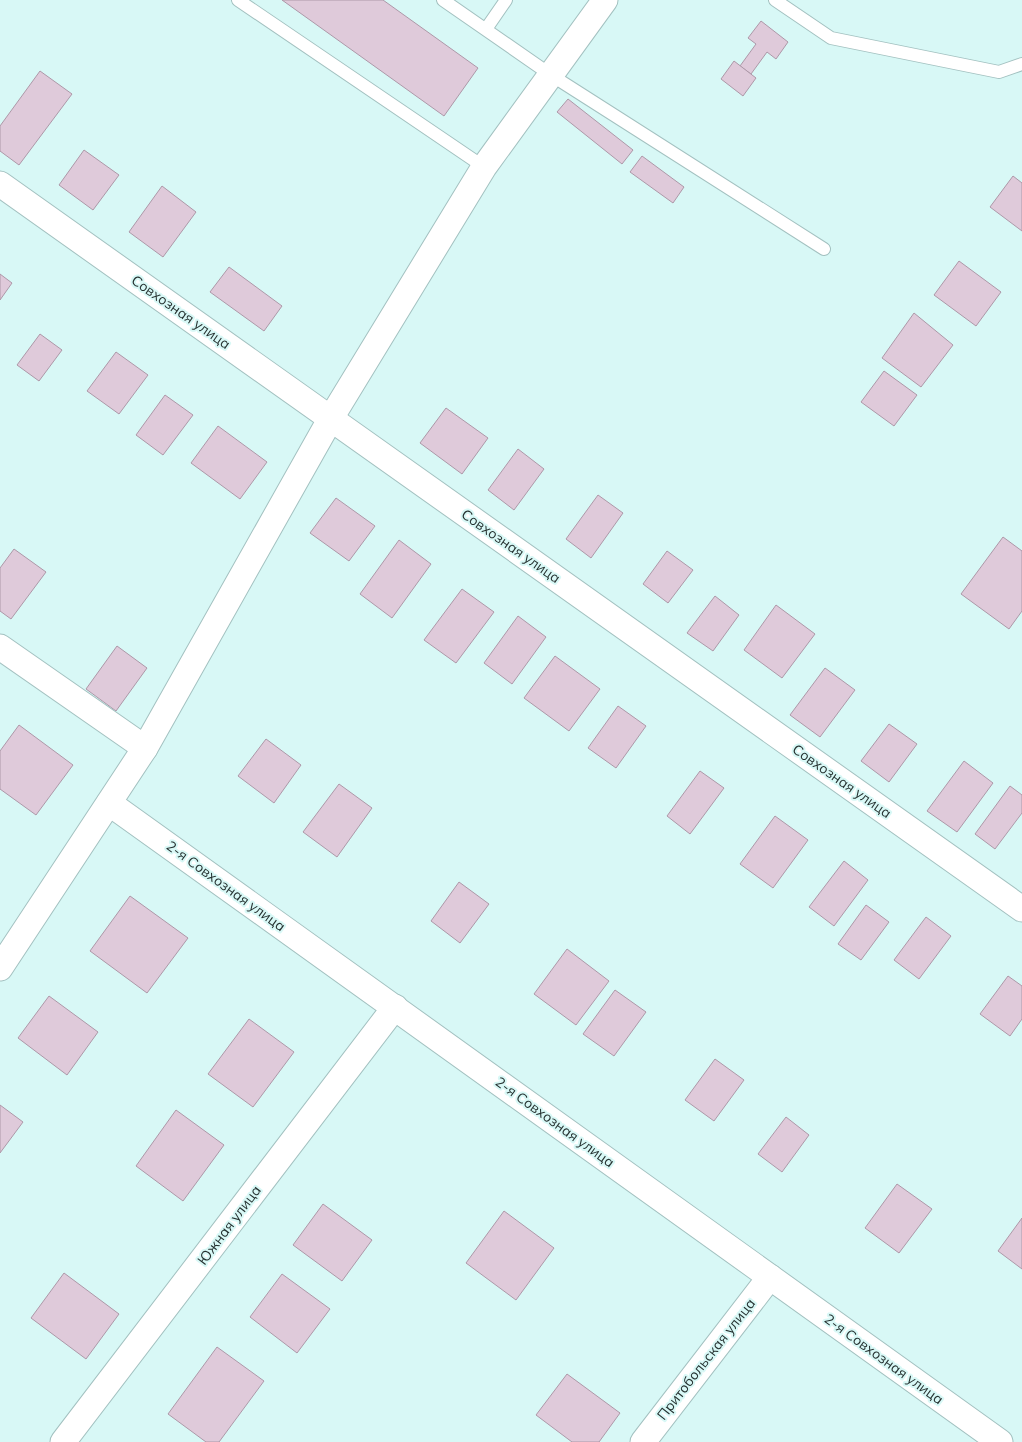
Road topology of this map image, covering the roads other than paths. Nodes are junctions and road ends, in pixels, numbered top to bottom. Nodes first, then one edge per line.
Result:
1 (238, 0) edge
2 (443, 0) edge
3 (506, 0) edge
4 (605, 0) edge
5 (775, 0) edge
6 (486, 29) junction
7 (1022, 64) edge
8 (551, 74) junction
9 (484, 167) junction
10 (0, 184) edge
11 (824, 249) dead end
12 (331, 418) junction
13 (0, 647) edge
14 (145, 748) junction
15 (109, 803) junction
16 (1022, 909) edge
17 (0, 968) edge
18 (395, 1007) junction
19 (770, 1277) junction
20 (63, 1442) edge
21 (642, 1442) edge
22 (1000, 1442) edge

1 - 9 lane
2 - 6 lane
3 - 6 lane
4 - 8 street
5 - 7 lane
6 - 8 lane
8 - 9 street
8 - 11 lane
9 - 12 street
10 - 12 street, Совхозная улица
12 - 14 street
12 - 16 street, Совхозная улица
13 - 14 street
14 - 15 street
15 - 17 street
15 - 18 street, 2-я Совхозная улица
18 - 19 street, 2-я Совхозная улица
18 - 20 street, Южная улица
19 - 21 street, Притобольская улица
19 - 22 street, 2-я Совхозная улица

